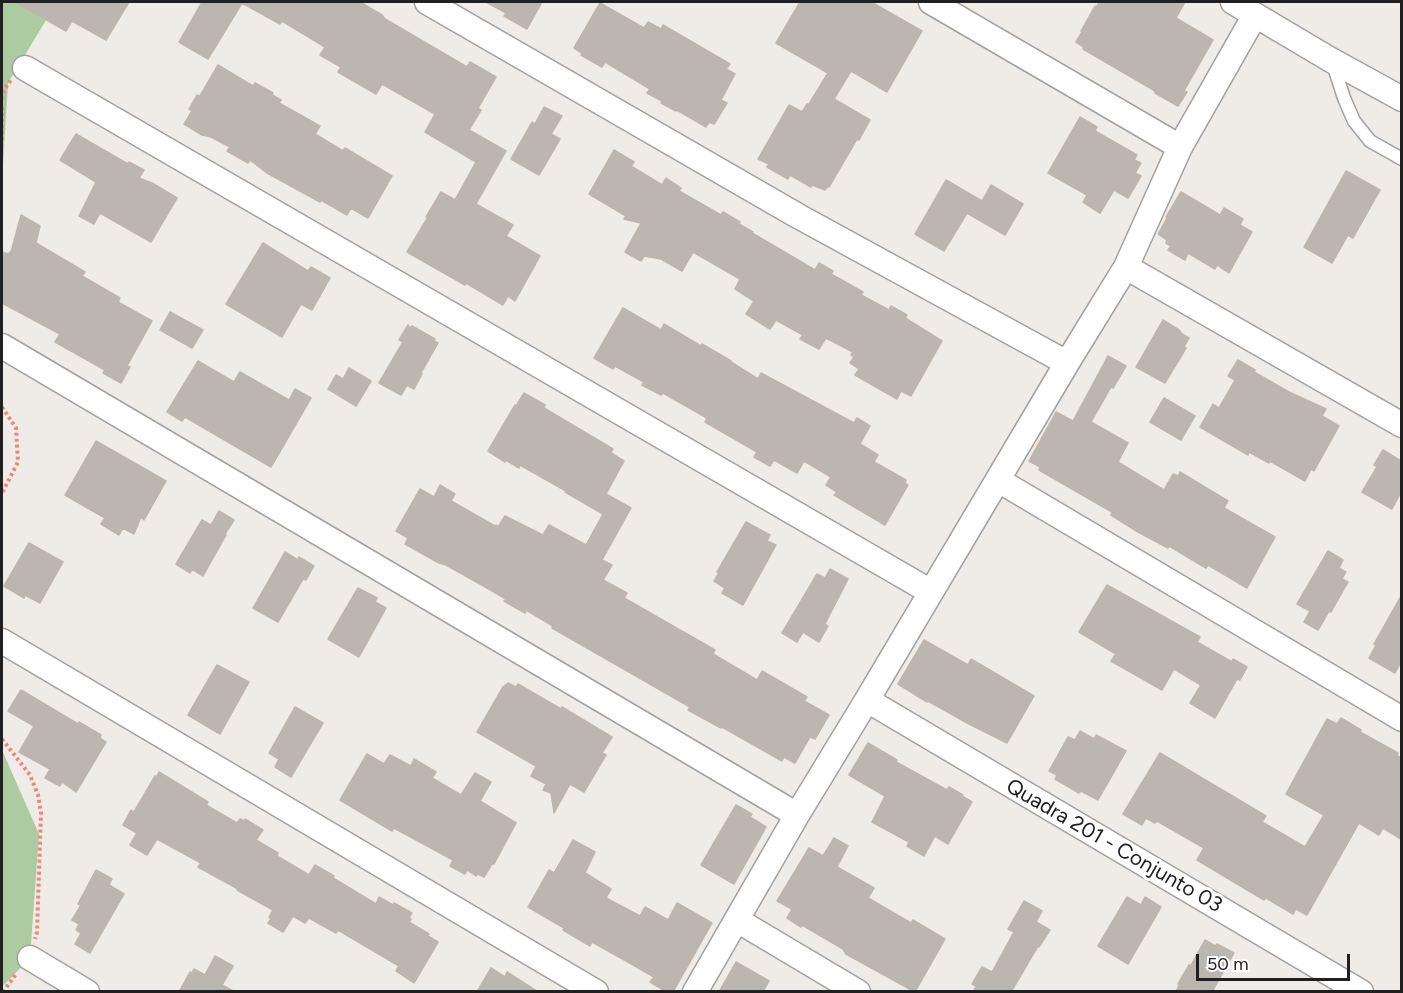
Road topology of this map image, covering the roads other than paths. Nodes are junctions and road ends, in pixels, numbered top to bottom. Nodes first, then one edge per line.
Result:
1 (427, 2) edge
2 (931, 2) edge
3 (1233, 2) edge
4 (1256, 15) junction
5 (1331, 60) junction
6 (25, 68) dead end
7 (1401, 99) edge
8 (1180, 147) junction
9 (1401, 159) edge
10 (1126, 267) junction
11 (2, 346) edge
12 (1067, 363) junction
13 (1401, 425) edge
14 (998, 480) junction
15 (931, 592) junction
16 (2, 640) edge
17 (867, 700) junction
18 (1401, 719) edge
19 (796, 815) junction
20 (737, 920) junction
21 (30, 958) road end
22 (87, 992) edge
23 (596, 992) edge
24 (695, 992) edge
25 (858, 992) edge
26 (1361, 992) edge

1 - 12 street
2 - 8 street
3 - 4 street
4 - 5 street
4 - 8 street
5 - 7 street
5 - 9 lane
6 - 15 street
8 - 10 street
10 - 12 street
10 - 13 street
11 - 19 street
12 - 14 street
14 - 15 street
14 - 18 street
15 - 17 street
16 - 23 street
17 - 19 street
17 - 26 street, Quadra 201 - Conjunto 03
19 - 20 street
20 - 24 street
20 - 25 street
21 - 22 street

